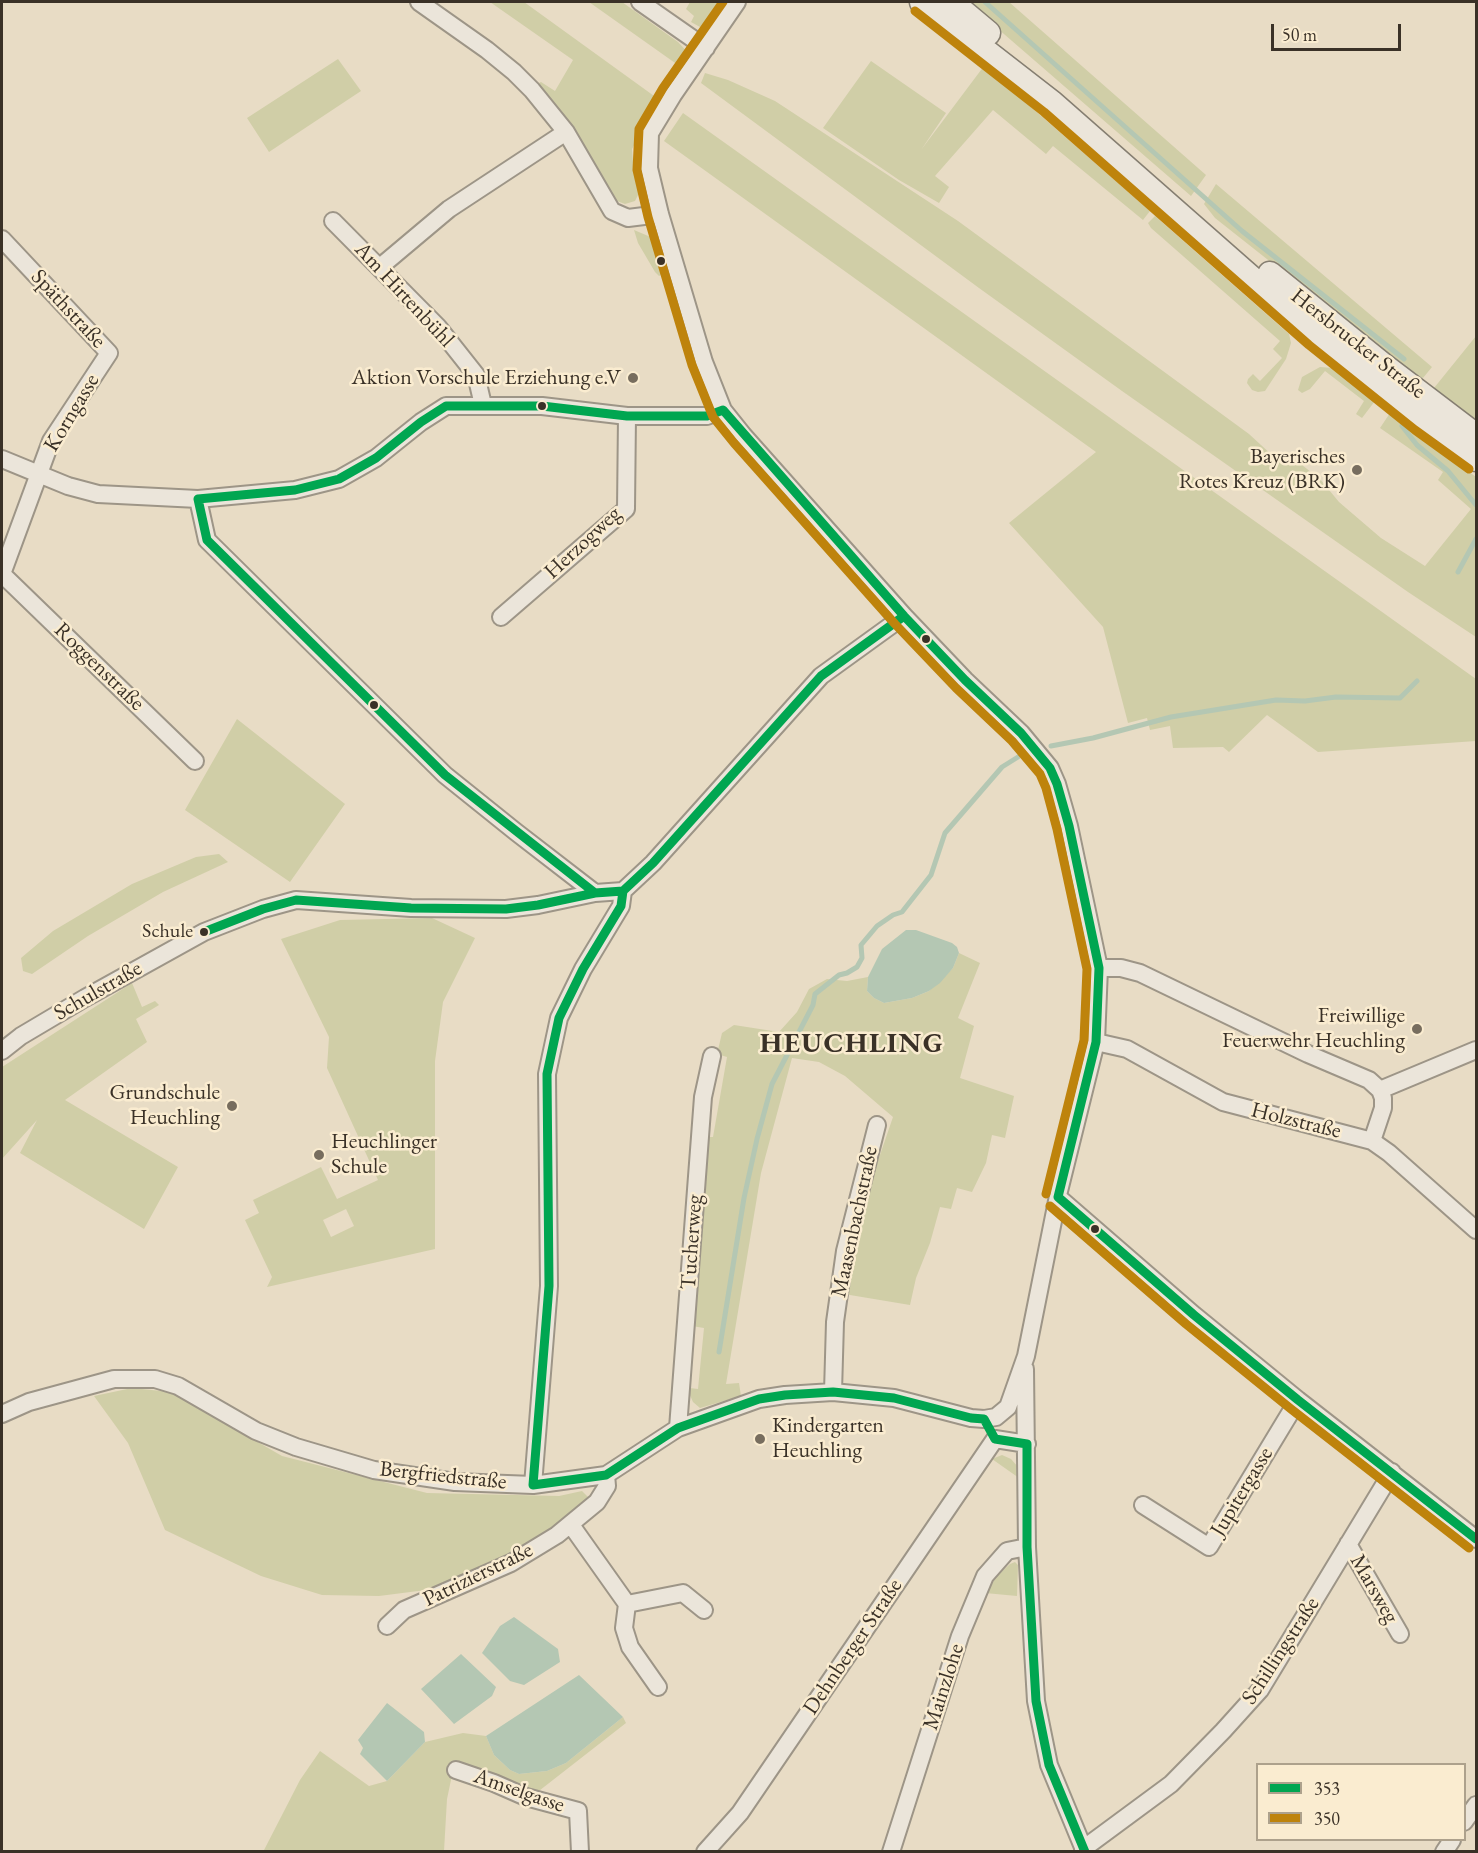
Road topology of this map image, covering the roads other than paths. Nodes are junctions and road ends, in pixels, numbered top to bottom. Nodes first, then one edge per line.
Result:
1 (419, 2) edge
2 (640, 2) edge
3 (736, 2) edge
4 (922, 2) edge
5 (951, 2) edge
6 (706, 48) junction
7 (566, 132) junction
8 (660, 214) junction
9 (333, 221) dead end
10 (2, 239) edge
11 (1236, 255) junction
12 (380, 267) junction
13 (109, 352) joint
14 (483, 405) junction
15 (723, 410) junction
16 (627, 416) junction
17 (1476, 436) edge
18 (2, 459) edge
19 (1476, 459) edge
20 (37, 474) junction
21 (198, 499) junction
22 (2, 574) edge
23 (904, 616) junction
24 (501, 617) dead end
25 (195, 761) dead end
26 (623, 891) junction
27 (595, 893) junction
28 (1099, 968) junction
29 (1096, 1042) junction
30 (1476, 1050) edge
31 (2, 1051) edge
32 (712, 1056) dead end
33 (1380, 1090) junction
34 (877, 1125) dead end
35 (1372, 1141) junction
36 (1058, 1197) junction
37 (1476, 1230) edge
38 (1026, 1356) junction
39 (832, 1392) junction
40 (1298, 1400) junction
41 (2, 1414) edge
42 (984, 1419) junction
43 (678, 1428) junction
44 (995, 1439) junction
45 (1027, 1444) junction
46 (1392, 1472) junction
47 (606, 1475) junction
48 (533, 1485) junction
49 (1143, 1505) dead end
50 (571, 1525) junction
51 (1476, 1539) edge
52 (1348, 1544) junction
53 (1028, 1547) junction
54 (627, 1604) junction
55 (704, 1610) dead end
56 (387, 1626) dead end
57 (1400, 1634) dead end
58 (658, 1687) dead end
59 (456, 1770) dead end
60 (1476, 1805) edge
61 (1466, 1819) edge
62 (1084, 1850) edge
63 (580, 1851) edge
64 (705, 1851) edge
65 (891, 1851) edge

1 - 7 street
2 - 6 street
3 - 6 street
4 - 11 main road
5 - 11 main road
6 - 8 street
7 - 8 street
7 - 12 street
8 - 15 street
9 - 12 street, Am Hirtenbühl
10 - 13 street, Späthstraße
11 - 17 main road, Hersbrucker Straße
11 - 19 main road, Hersbrucker Straße
12 - 14 street, Am Hirtenbühl
13 - 20 street, Korngasse
14 - 16 street
14 - 21 street
15 - 16 street
15 - 23 street
16 - 24 street, Herzogweg
18 - 20 street
20 - 21 street
20 - 22 street, Roggenstraße
21 - 27 street
22 - 25 street, Roggenstraße
23 - 26 street
23 - 28 street
26 - 27 street, Schulstraße
26 - 48 street
27 - 31 street, Schulstraße
28 - 29 street
28 - 33 street
29 - 35 street, Holzstraße
29 - 36 street
30 - 33 street
32 - 43 street, Tucherweg
33 - 35 street
34 - 39 street, Maasenbachstraße
35 - 37 street, Holzstraße
36 - 38 street
36 - 40 street
38 - 42 street
38 - 45 street
39 - 42 street, Bergfriedstraße
39 - 43 street, Bergfriedstraße
40 - 46 street
40 - 49 street, Jupitergasse
41 - 48 street, Bergfriedstraße
42 - 44 street
43 - 47 street, Bergfriedstraße
44 - 45 street
44 - 64 street, Dehnberger Straße
45 - 53 street
46 - 51 street
46 - 52 street, Schillingstraße
47 - 48 street, Bergfriedstraße
47 - 50 street, Patrizierstraße
50 - 54 street
50 - 56 street, Patrizierstraße
52 - 57 street, Marsweg
52 - 62 street, Schillingstraße
53 - 62 street
53 - 65 street, Mainzlohe
54 - 55 street
54 - 58 street
59 - 63 street, Amselgasse
60 - 61 street

